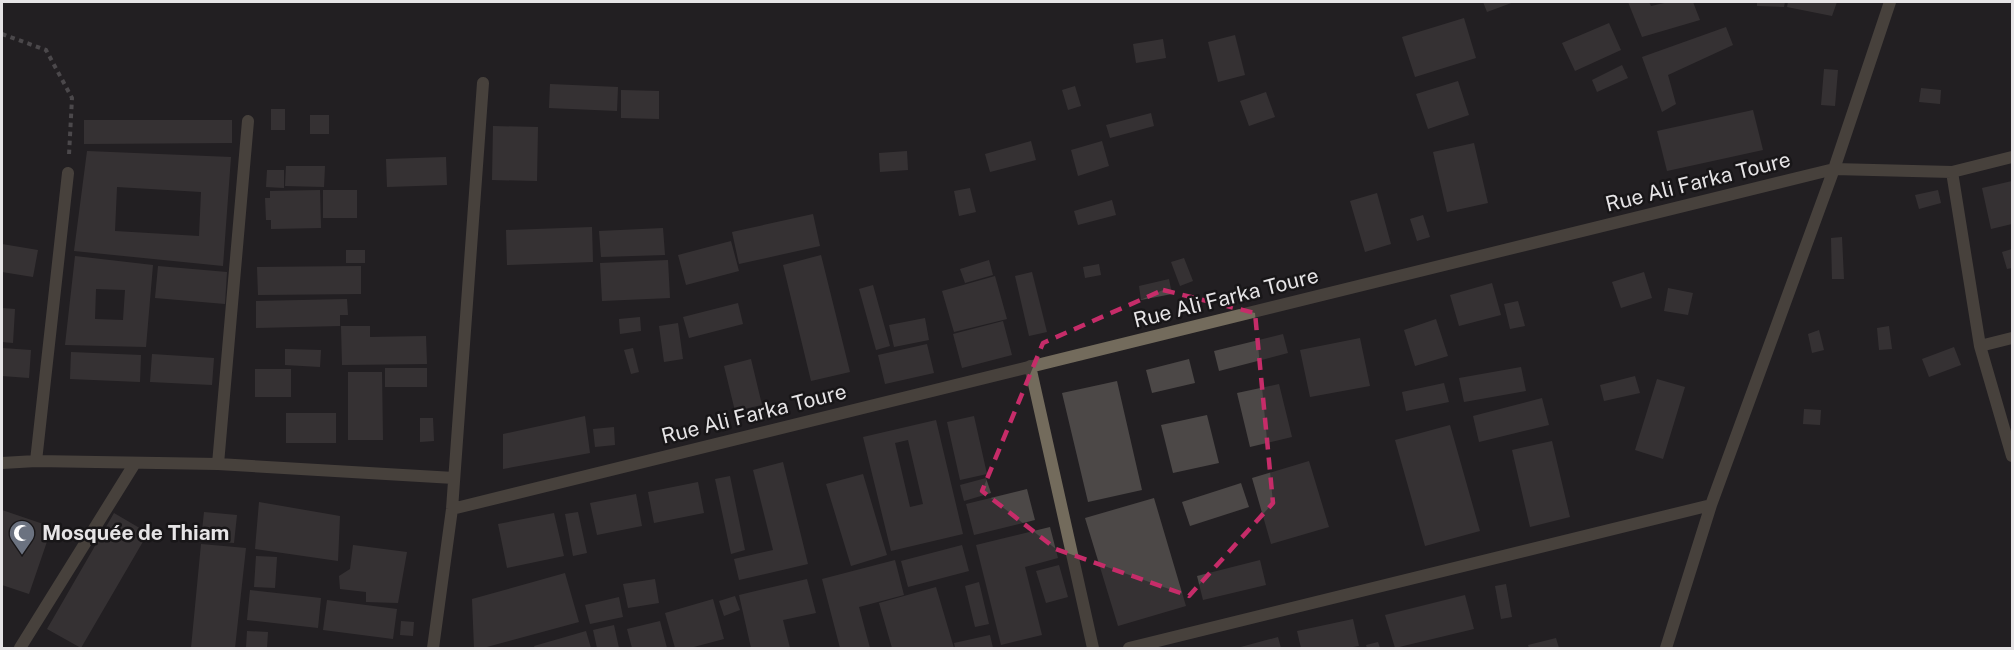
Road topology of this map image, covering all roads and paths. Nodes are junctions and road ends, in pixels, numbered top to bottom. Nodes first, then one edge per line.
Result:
1 (1890, 2) edge
2 (2, 34) edge
3 (483, 83) dead end
4 (248, 121) dead end
5 (2013, 157) edge
6 (1834, 169) junction
7 (1952, 172) junction
8 (68, 173) joint
9 (2013, 338) edge
10 (1980, 346) junction
11 (1030, 366) junction
12 (2013, 456) edge
13 (36, 461) junction
14 (2, 463) edge
15 (135, 463) junction
16 (218, 464) junction
17 (454, 478) junction
18 (1711, 505) junction
19 (452, 509) junction
20 (20, 648) edge
21 (433, 648) edge
22 (1094, 648) edge
23 (1129, 648) edge
24 (1666, 648) edge

1 - 6 street
2 - 8 path
3 - 17 street
4 - 16 street
5 - 7 street, Rue Ali Farka Toure
6 - 7 street, Rue Ali Farka Toure
6 - 11 street, Rue Ali Farka Toure
6 - 18 street
7 - 10 street
8 - 13 street
9 - 10 street
10 - 12 street
11 - 19 street, Rue Ali Farka Toure
11 - 22 street
13 - 14 street
13 - 15 street
15 - 16 street
15 - 20 street
16 - 17 street
17 - 19 street
18 - 23 street
18 - 24 street
19 - 21 street

